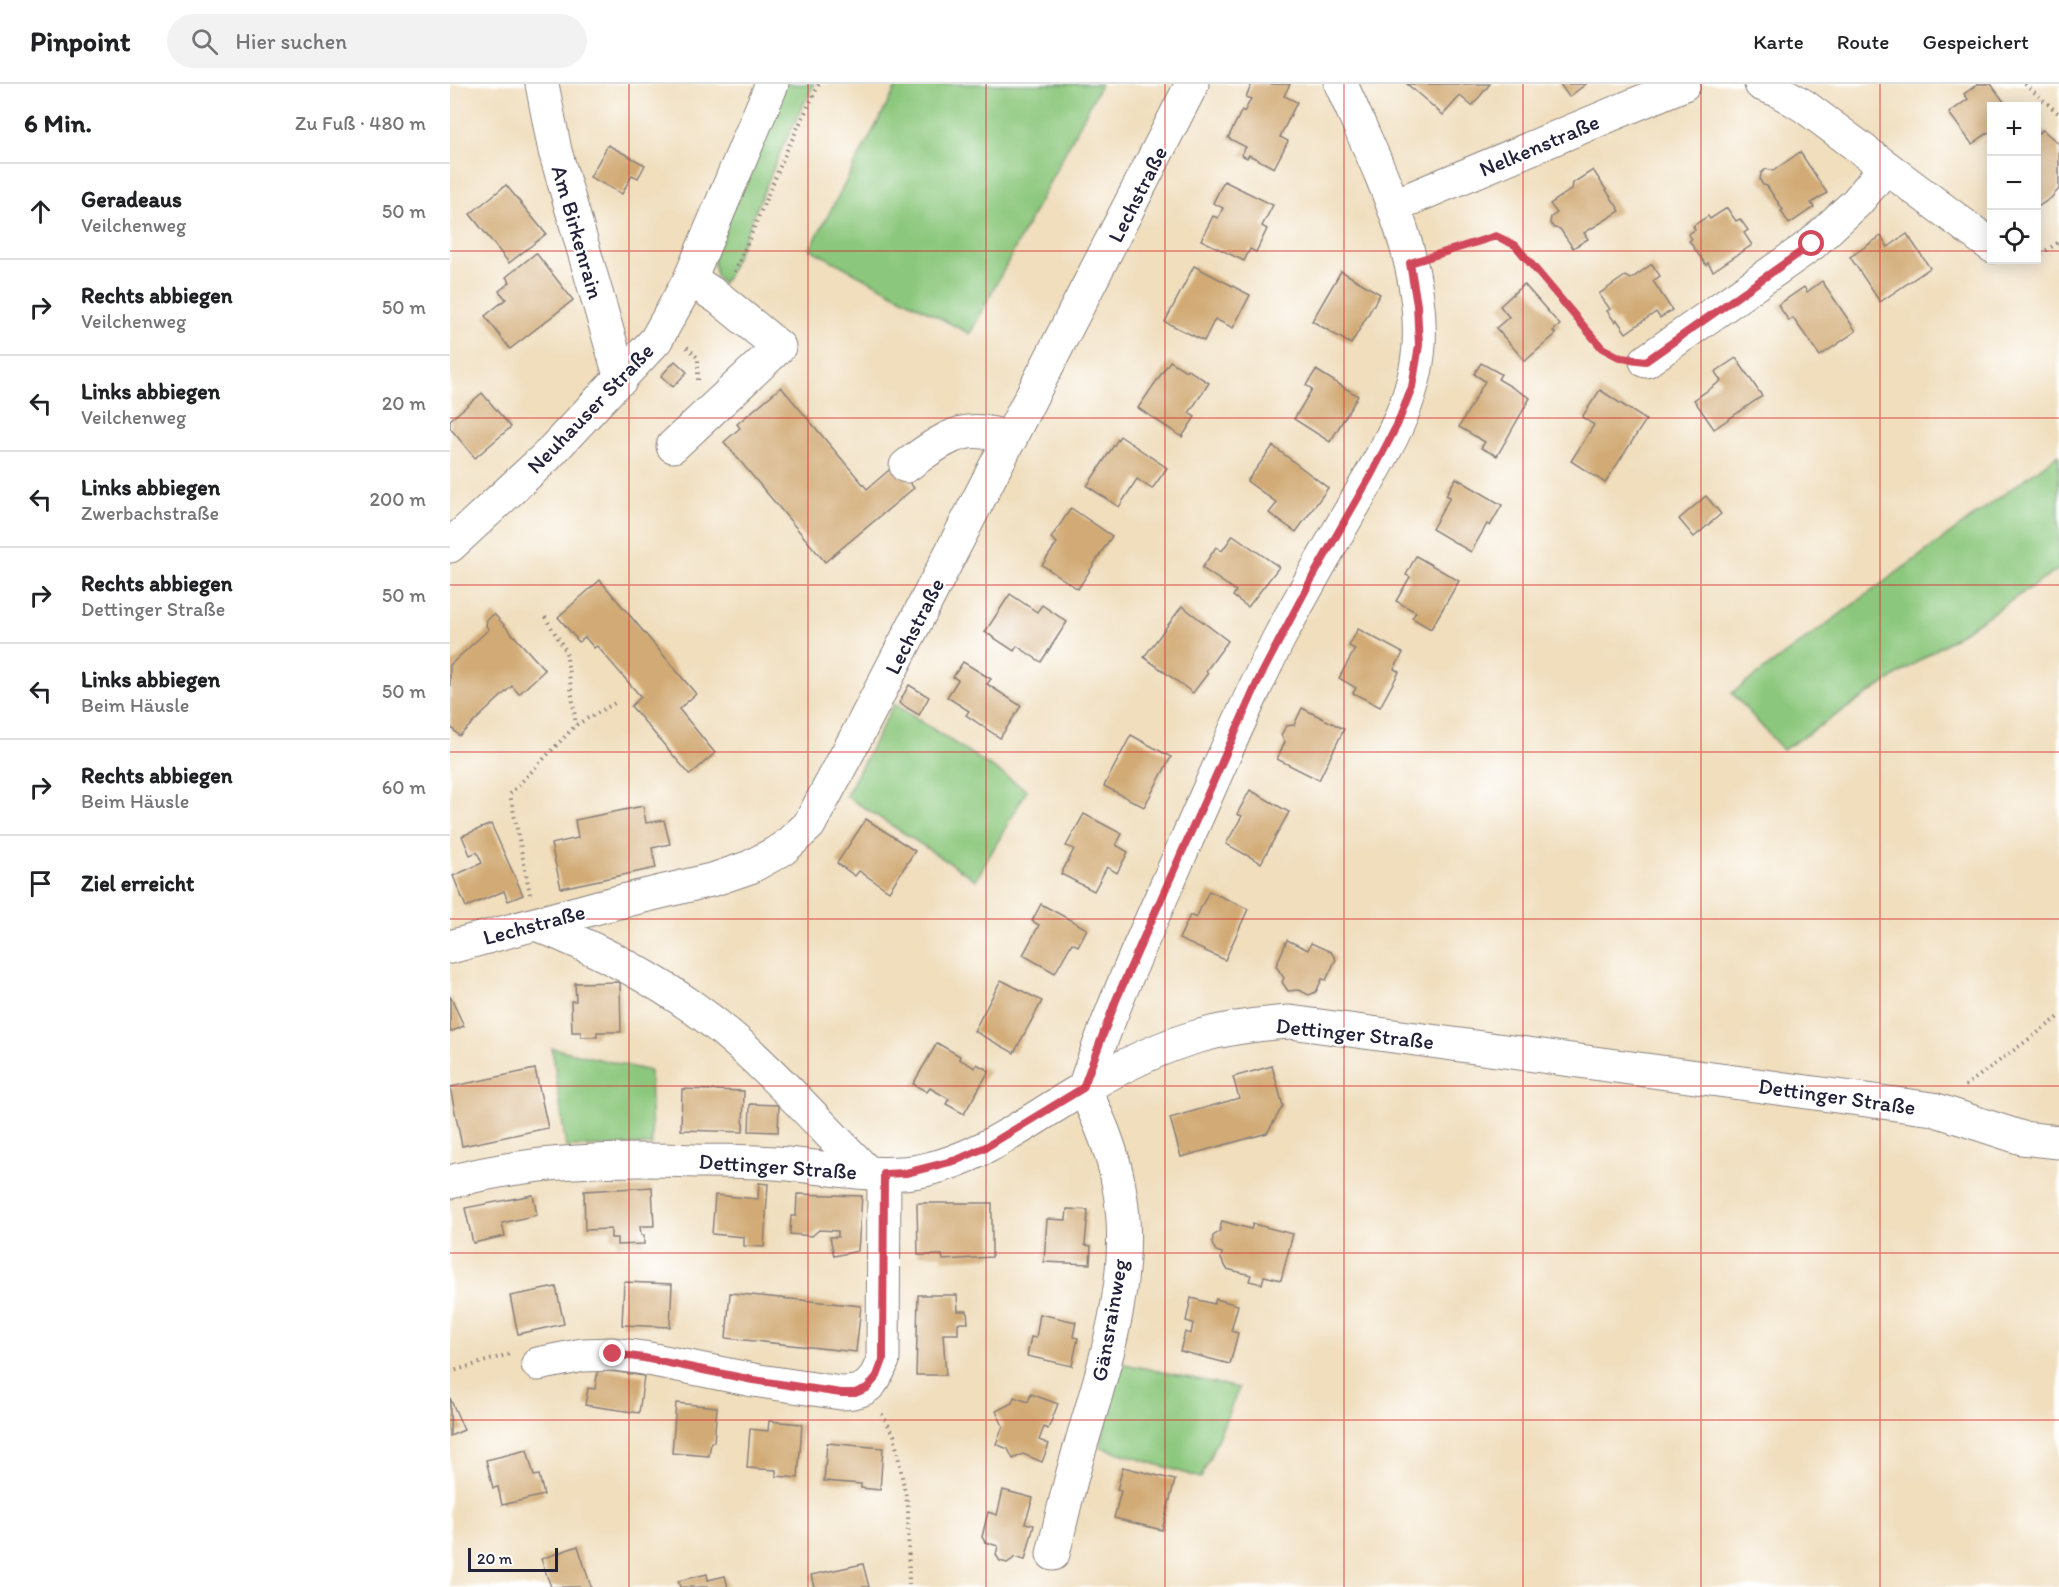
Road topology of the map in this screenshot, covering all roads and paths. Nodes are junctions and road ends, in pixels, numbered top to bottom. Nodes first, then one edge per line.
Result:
1 (543, 84) edge
2 (772, 84) edge
3 (819, 84) edge
4 (1192, 84) edge
5 (1341, 84) edge
6 (1684, 84) edge
7 (1761, 84) edge
8 (2025, 84) edge
9 (2059, 114) edge
10 (1886, 167) junction
11 (1393, 206) junction
12 (1987, 242) edge
13 (2059, 242) edge
14 (2041, 254) edge
15 (1410, 263) junction
16 (690, 279) junction
17 (719, 298) junction
18 (1646, 361) joint
19 (621, 379) junction
20 (1011, 438) junction
21 (673, 447) dead end
22 (906, 466) dead end
23 (450, 546) edge
24 (545, 617) dead end
25 (615, 703) dead end
26 (576, 725) junction
27 (536, 924) junction
28 (450, 947) edge
29 (2059, 1017) edge
30 (1083, 1088) junction
31 (1933, 1109) junction
32 (2059, 1142) edge
33 (875, 1173) junction
34 (450, 1182) edge
35 (538, 1364) joint
36 (450, 1372) edge
37 (867, 1388) junction
38 (1053, 1554) dead end
39 (909, 1587) edge

1 - 19 street, Am Birkenrain
2 - 16 street, Neuhauser Straße
3 - 17 path
4 - 20 street, Lechstraße
5 - 11 street
6 - 11 street, Nelkenstraße
7 - 10 street
8 - 9 path
10 - 12 street
10 - 18 street
11 - 15 street
13 - 14 path
15 - 18 path
15 - 30 street
16 - 17 street
16 - 19 street, Neuhauser Straße
17 - 21 street
19 - 23 street, Neuhauser Straße
20 - 22 street
20 - 27 street, Lechstraße
24 - 26 path
25 - 26 path
26 - 27 path
27 - 28 street, Lechstraße
27 - 33 street
29 - 31 path
30 - 31 street, Dettinger Straße
30 - 33 street, Dettinger Straße
30 - 38 street, Gänsrainweg
31 - 32 street, Dettinger Straße
33 - 34 street, Dettinger Straße
33 - 37 street
35 - 36 path
35 - 37 street
37 - 39 path

